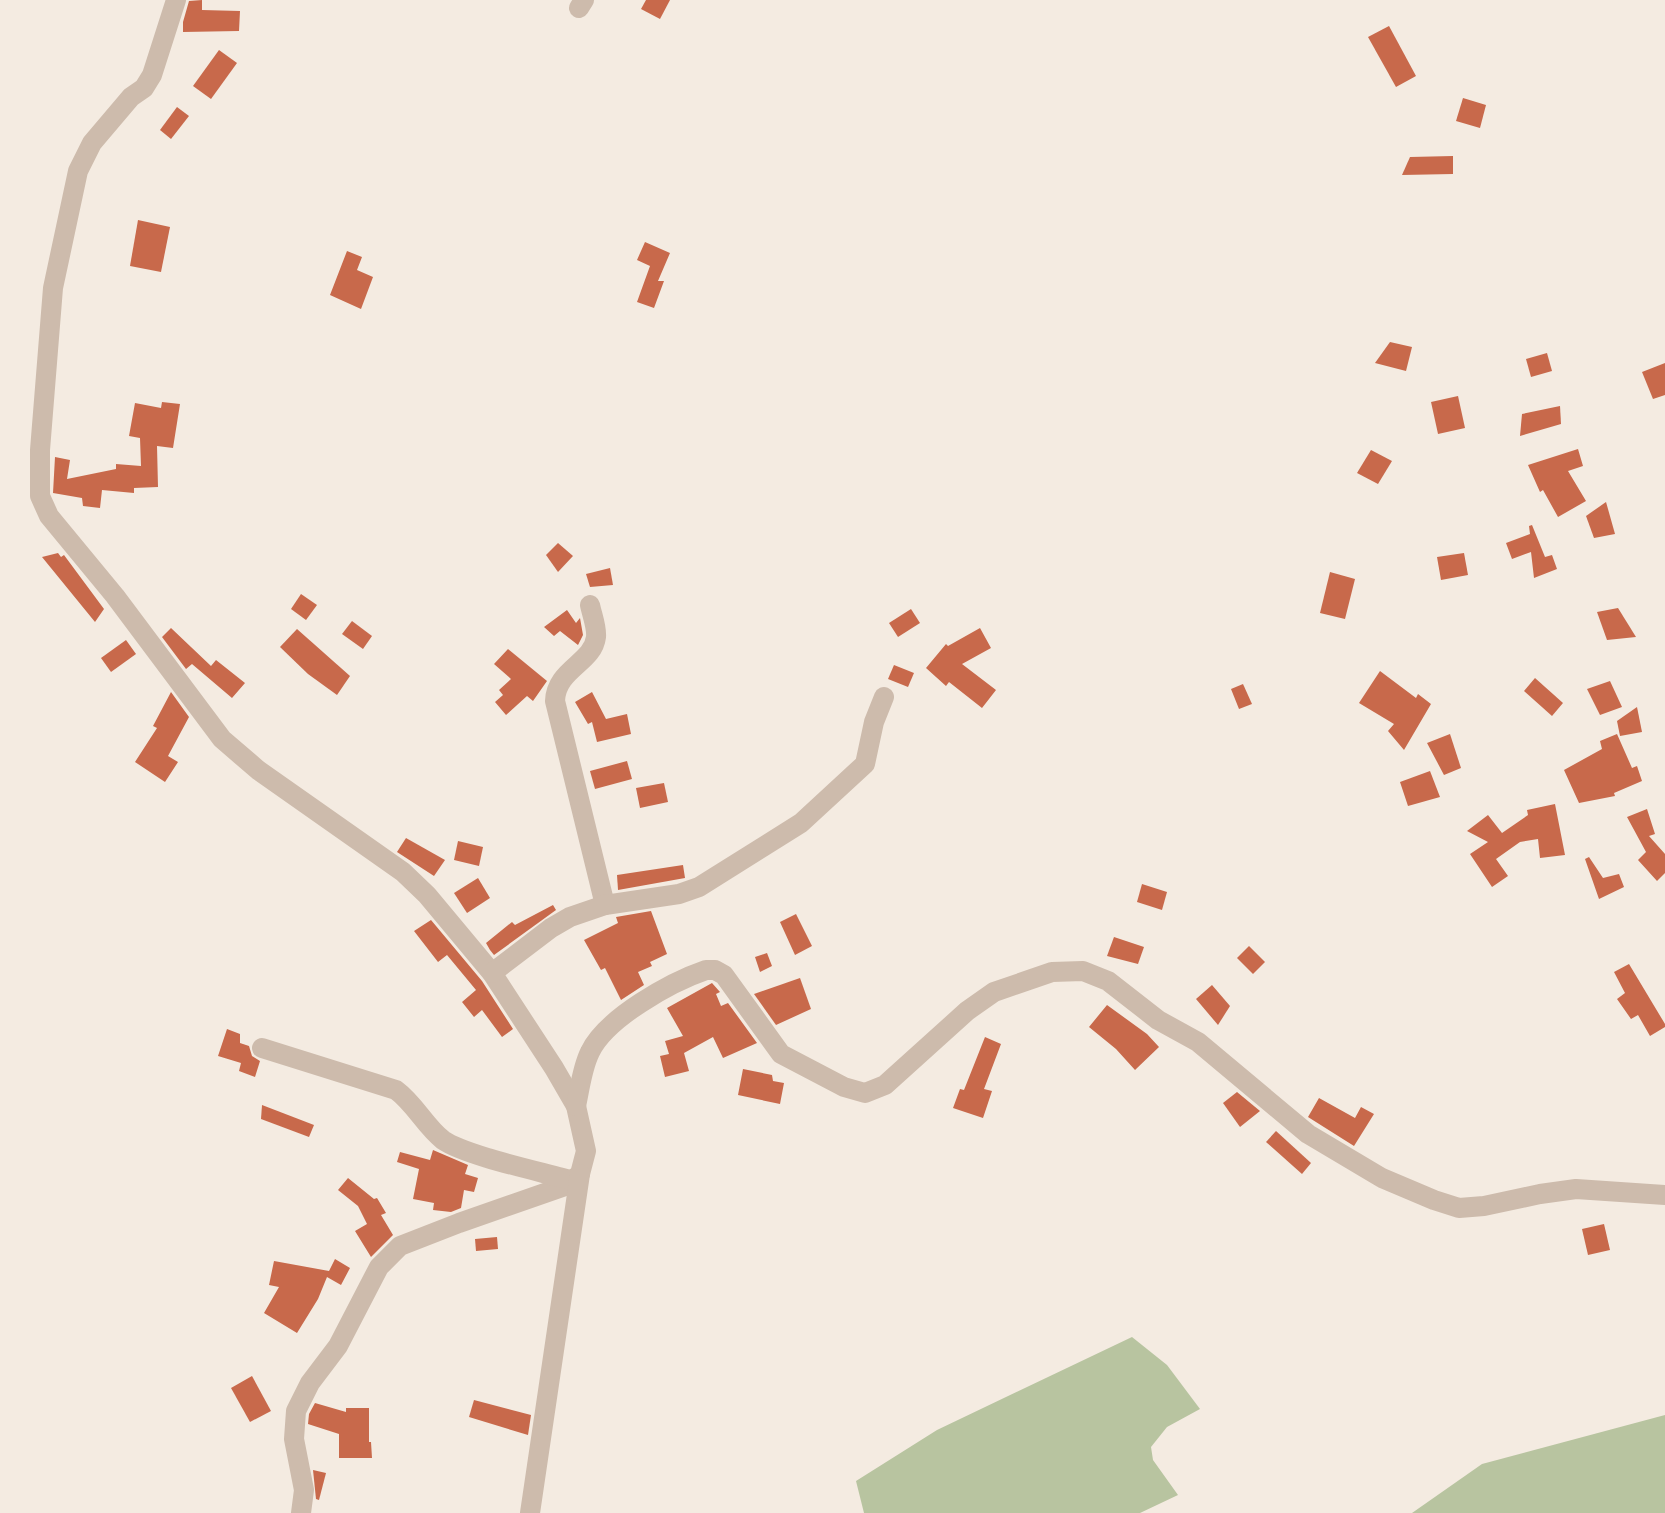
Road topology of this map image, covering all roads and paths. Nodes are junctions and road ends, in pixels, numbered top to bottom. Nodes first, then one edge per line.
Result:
1 (176, 0) edge
2 (590, 605) dead end
3 (884, 697) dead end
4 (605, 905) junction
5 (492, 973) junction
6 (262, 1048) dead end
7 (576, 1106) junction
8 (577, 1177) junction
9 (1665, 1195) edge
10 (301, 1513) edge
11 (530, 1513) edge

1 - 5 street
2 - 4 street
3 - 4 street
4 - 5 street
5 - 7 street
6 - 8 street
7 - 8 street
7 - 9 street
8 - 10 street
8 - 11 street

